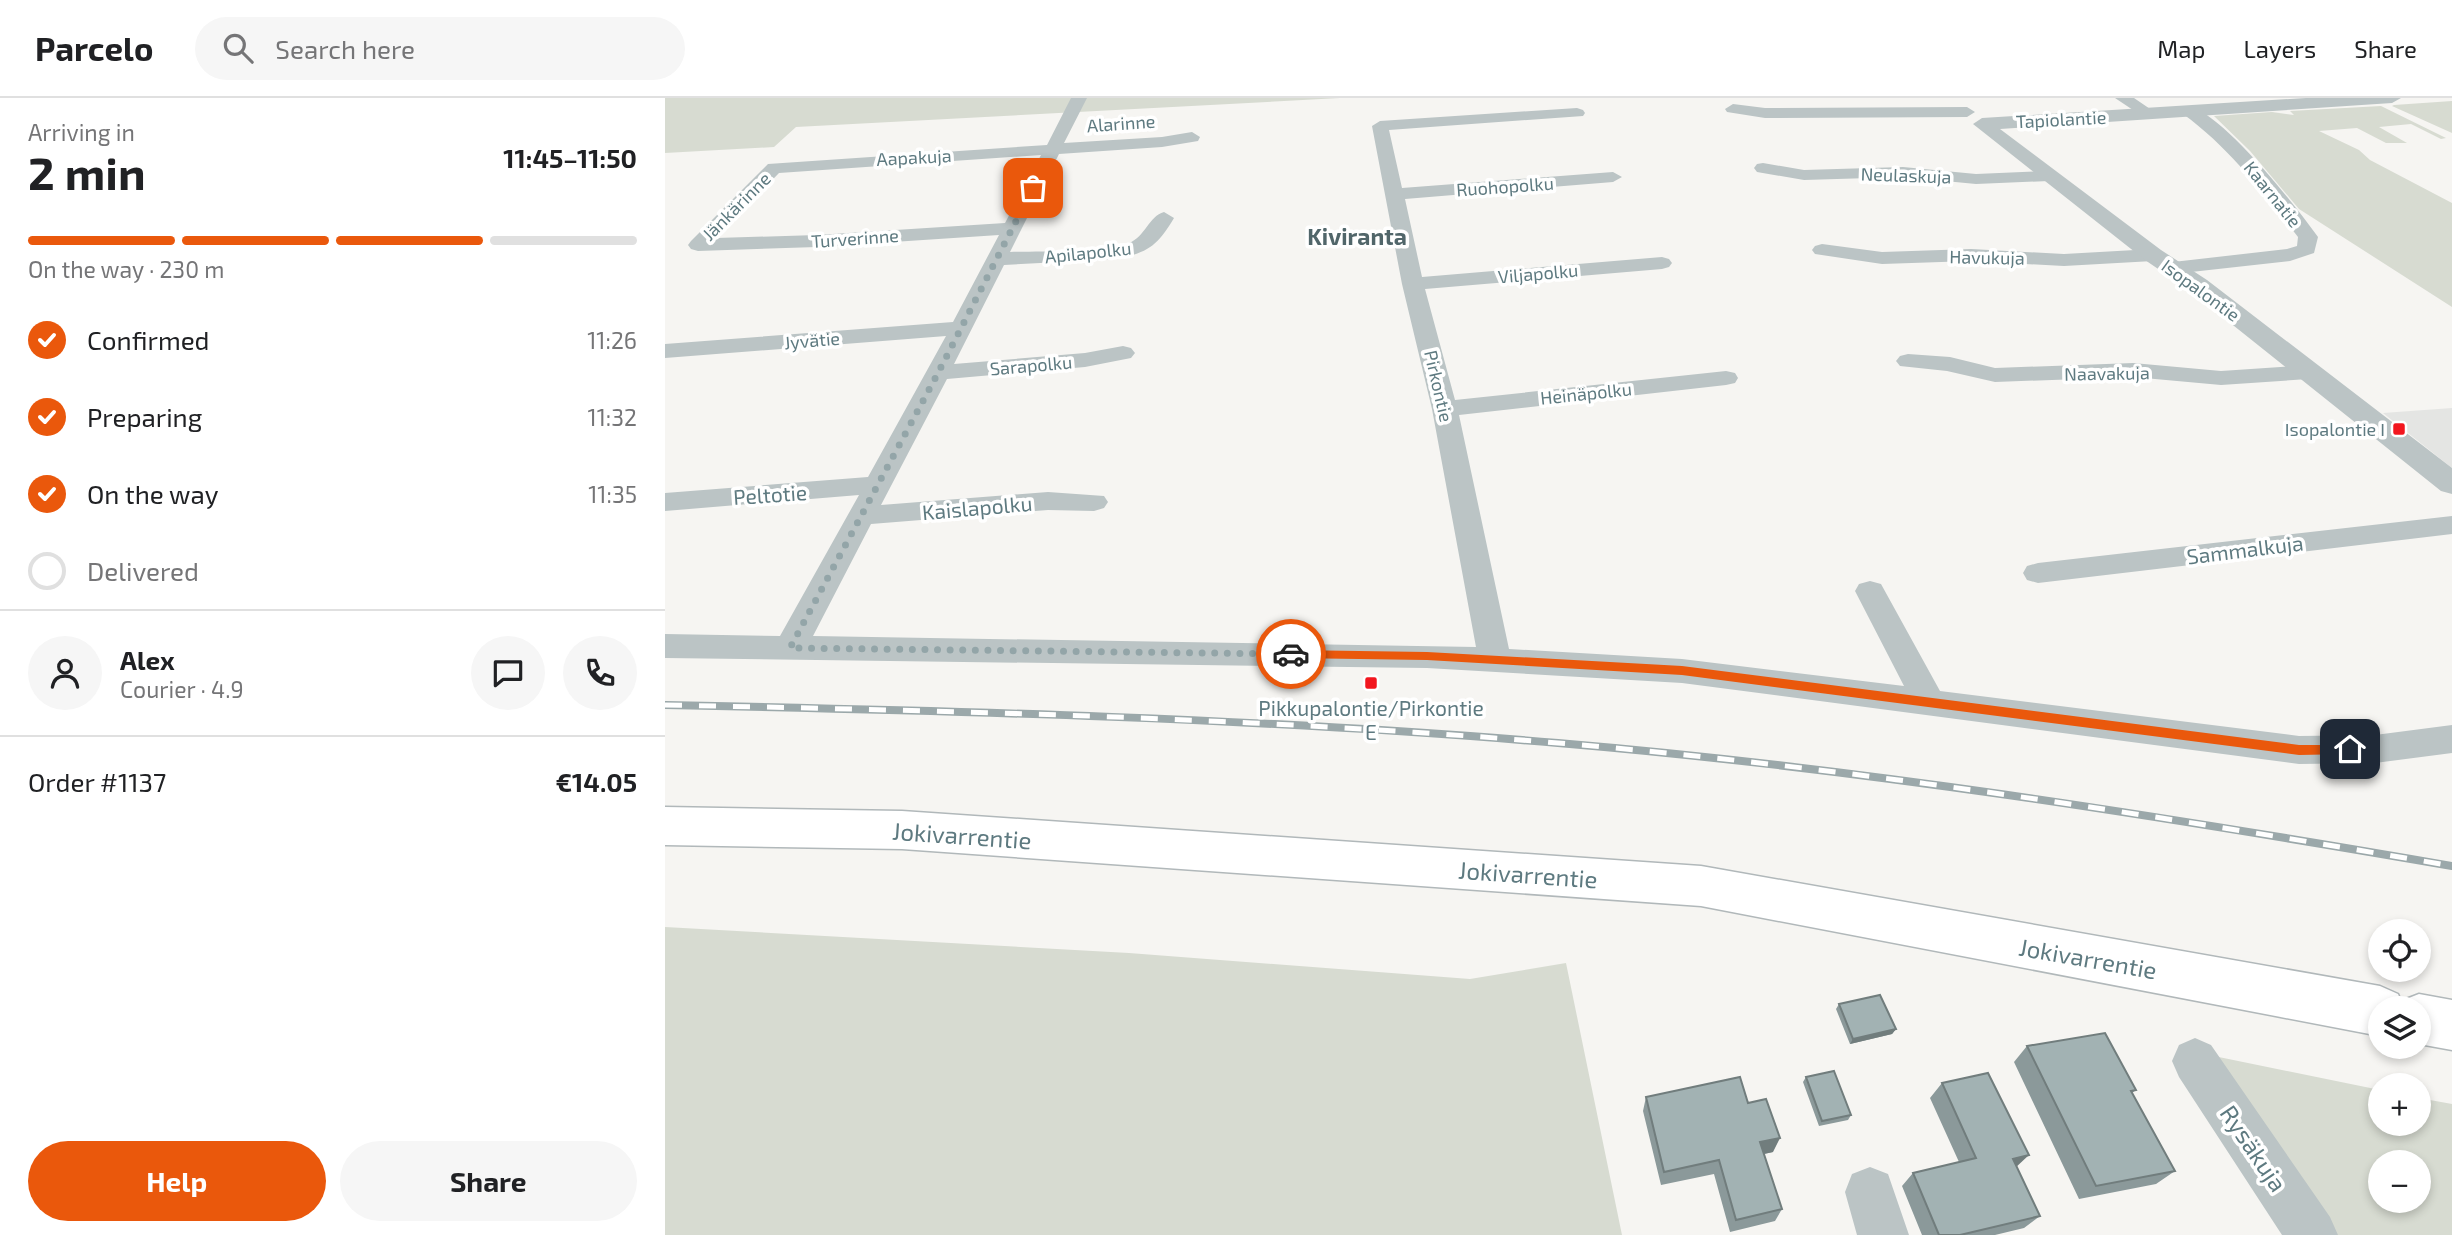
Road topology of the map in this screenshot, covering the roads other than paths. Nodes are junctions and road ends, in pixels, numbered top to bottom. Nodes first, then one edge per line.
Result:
1 (1080, 98) edge
2 (1949, 98) edge
3 (2123, 98) edge
4 (2392, 98) edge
5 (1733, 109) dead end
6 (2189, 111) junction
7 (1577, 113) dead end
8 (2148, 113) junction
9 (1975, 118) junction
10 (1192, 137) dead end
11 (1053, 149) junction
12 (774, 168) joint
13 (1763, 168) dead end
14 (2049, 176) junction
15 (1613, 177) dead end
16 (1396, 194) junction
17 (1164, 218) dead end
18 (1011, 228) junction
19 (698, 245) joint
20 (1822, 250) dead end
21 (997, 259) junction
22 (2163, 262) junction
23 (1662, 263) dead end
24 (1413, 284) junction
25 (960, 328) junction
26 (665, 351) edge
27 (1123, 353) dead end
28 (1908, 361) dead end
29 (2308, 372) junction
30 (938, 373) junction
31 (1726, 378) dead end
32 (1445, 409) junction
33 (2452, 484) edge
34 (876, 485) junction
35 (665, 502) edge
36 (1094, 502) dead end
37 (860, 516) junction
38 (2452, 525) edge
39 (2038, 573) dead end
40 (1870, 591) dead end
41 (665, 646) edge
42 (790, 648) junction
43 (1495, 660) junction
44 (1929, 702) junction
45 (2452, 739) edge
46 (665, 826) edge
47 (2368, 1010) edge
48 (2431, 1021) edge
49 (2452, 1025) edge
50 (2196, 1060) dead end
51 (2312, 1235) edge

1 - 11 street
2 - 9 street, Isopalontie
3 - 8 street
4 - 6 street, Tapiolantie
5 - 9 street
6 - 8 street, Tapiolantie
6 - 22 street, Kaarnatie
7 - 16 street, Pirkontie
8 - 9 street, Tapiolantie
9 - 14 street, Isopalontie
10 - 11 street, Alarinne
11 - 12 street, Aapakuja
11 - 18 street
12 - 19 street, Jänkärinne
13 - 14 street, Neulaskuja
14 - 22 street, Isopalontie
15 - 16 street, Ruohopolku
16 - 24 street, Pirkontie
17 - 21 street, Apilapolku
18 - 19 street, Turverinne
18 - 21 street
20 - 22 street, Havukuja
21 - 25 street
22 - 29 street, Isopalontie
23 - 24 street, Viljapolku
24 - 32 street, Pirkontie
25 - 26 street, Jyvätie
25 - 30 street
27 - 30 street, Sarapolku
28 - 29 street, Naavakuja
29 - 33 street, Isopalontie
30 - 34 street
31 - 32 street, Heinäpolku
32 - 43 street, Pirkontie
34 - 35 street, Peltotie
34 - 37 street
36 - 37 street, Kaislapolku
37 - 42 street
38 - 39 street, Sammalkuja
40 - 44 street
41 - 42 street
42 - 43 street
43 - 44 street
44 - 45 street
46 - 47 highway, Jokivarrentie
48 - 49 highway
50 - 51 street, Rysäkuja

